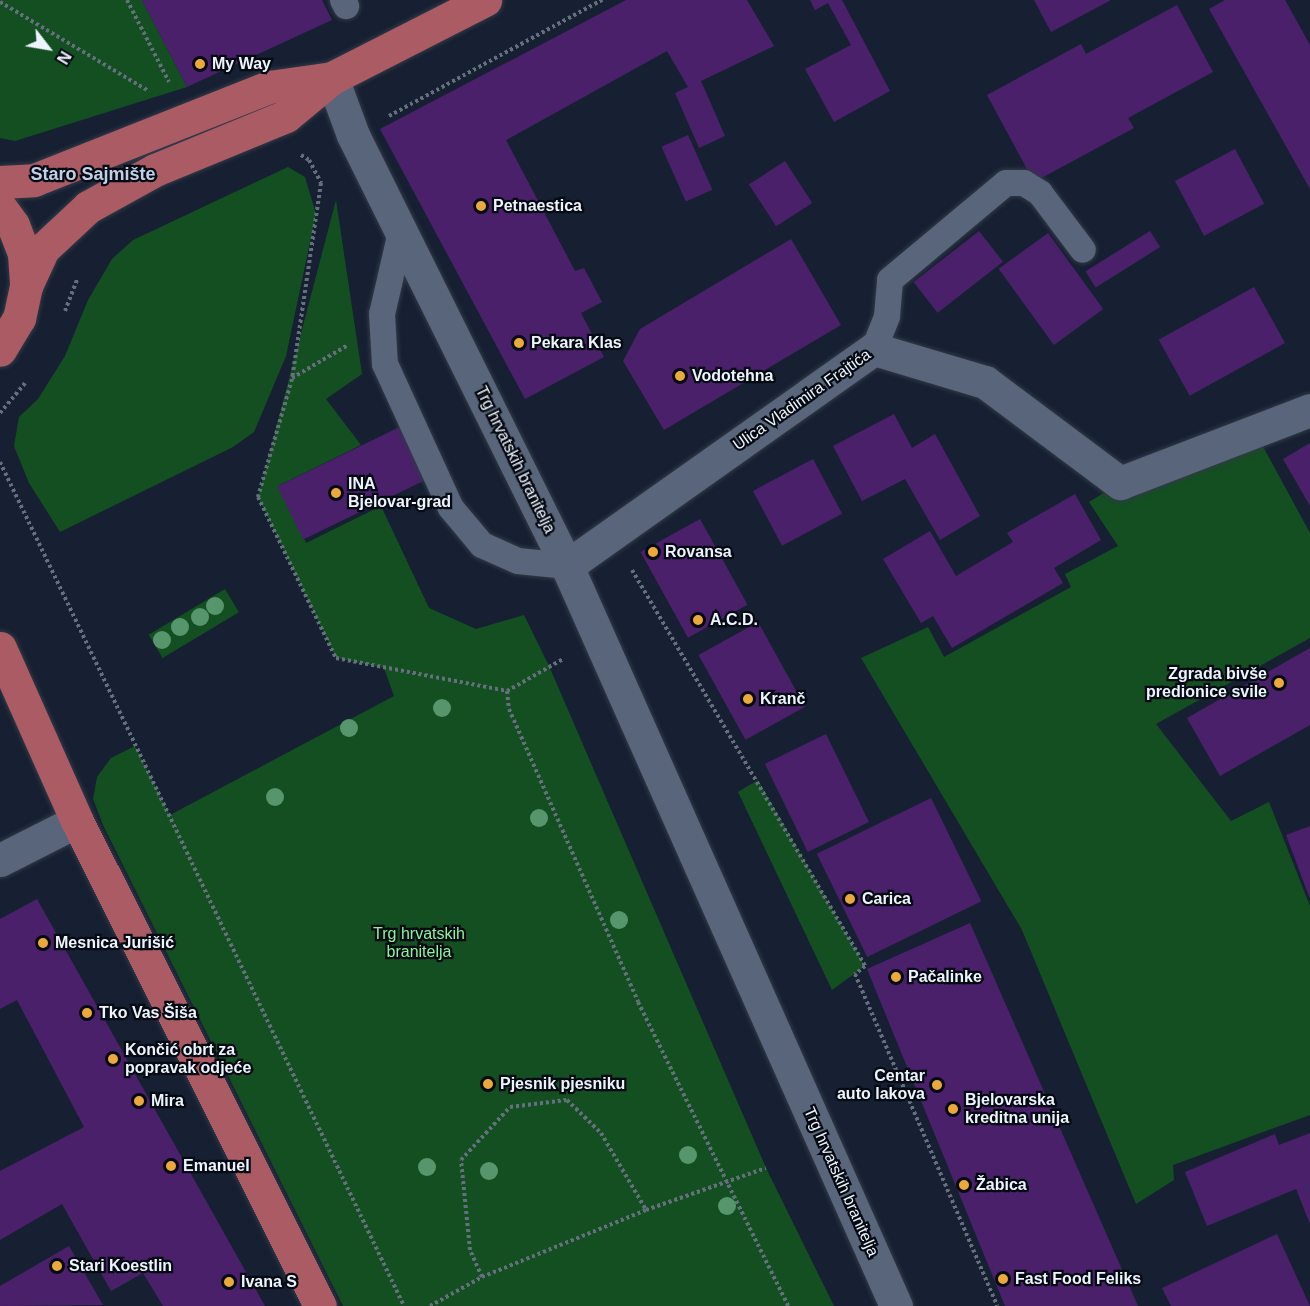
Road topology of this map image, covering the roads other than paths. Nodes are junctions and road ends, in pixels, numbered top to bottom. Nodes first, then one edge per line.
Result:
1 (485, 0) edge
2 (332, 78) junction
3 (0, 182) edge
4 (0, 207) edge
5 (401, 232) junction
6 (1083, 250) dead end
7 (26, 286) junction
8 (874, 349) junction
9 (0, 350) edge
10 (1310, 410) edge
11 (567, 566) junction
12 (0, 648) edge
13 (77, 821) junction
14 (0, 860) edge
15 (321, 1306) edge
16 (896, 1306) edge

1 - 2 main road
2 - 3 main road
2 - 5 street, Trg hrvatskih branitelja
2 - 7 main road
4 - 7 main road
5 - 11 street, Trg hrvatskih branitelja
5 - 11 lane
6 - 8 lane
7 - 9 main road
8 - 10 street, Ulica Vladimira Frajtića
8 - 11 street, Ulica Vladimira Frajtića
11 - 16 street, Trg hrvatskih branitelja
12 - 13 main road
13 - 14 street
13 - 15 main road

